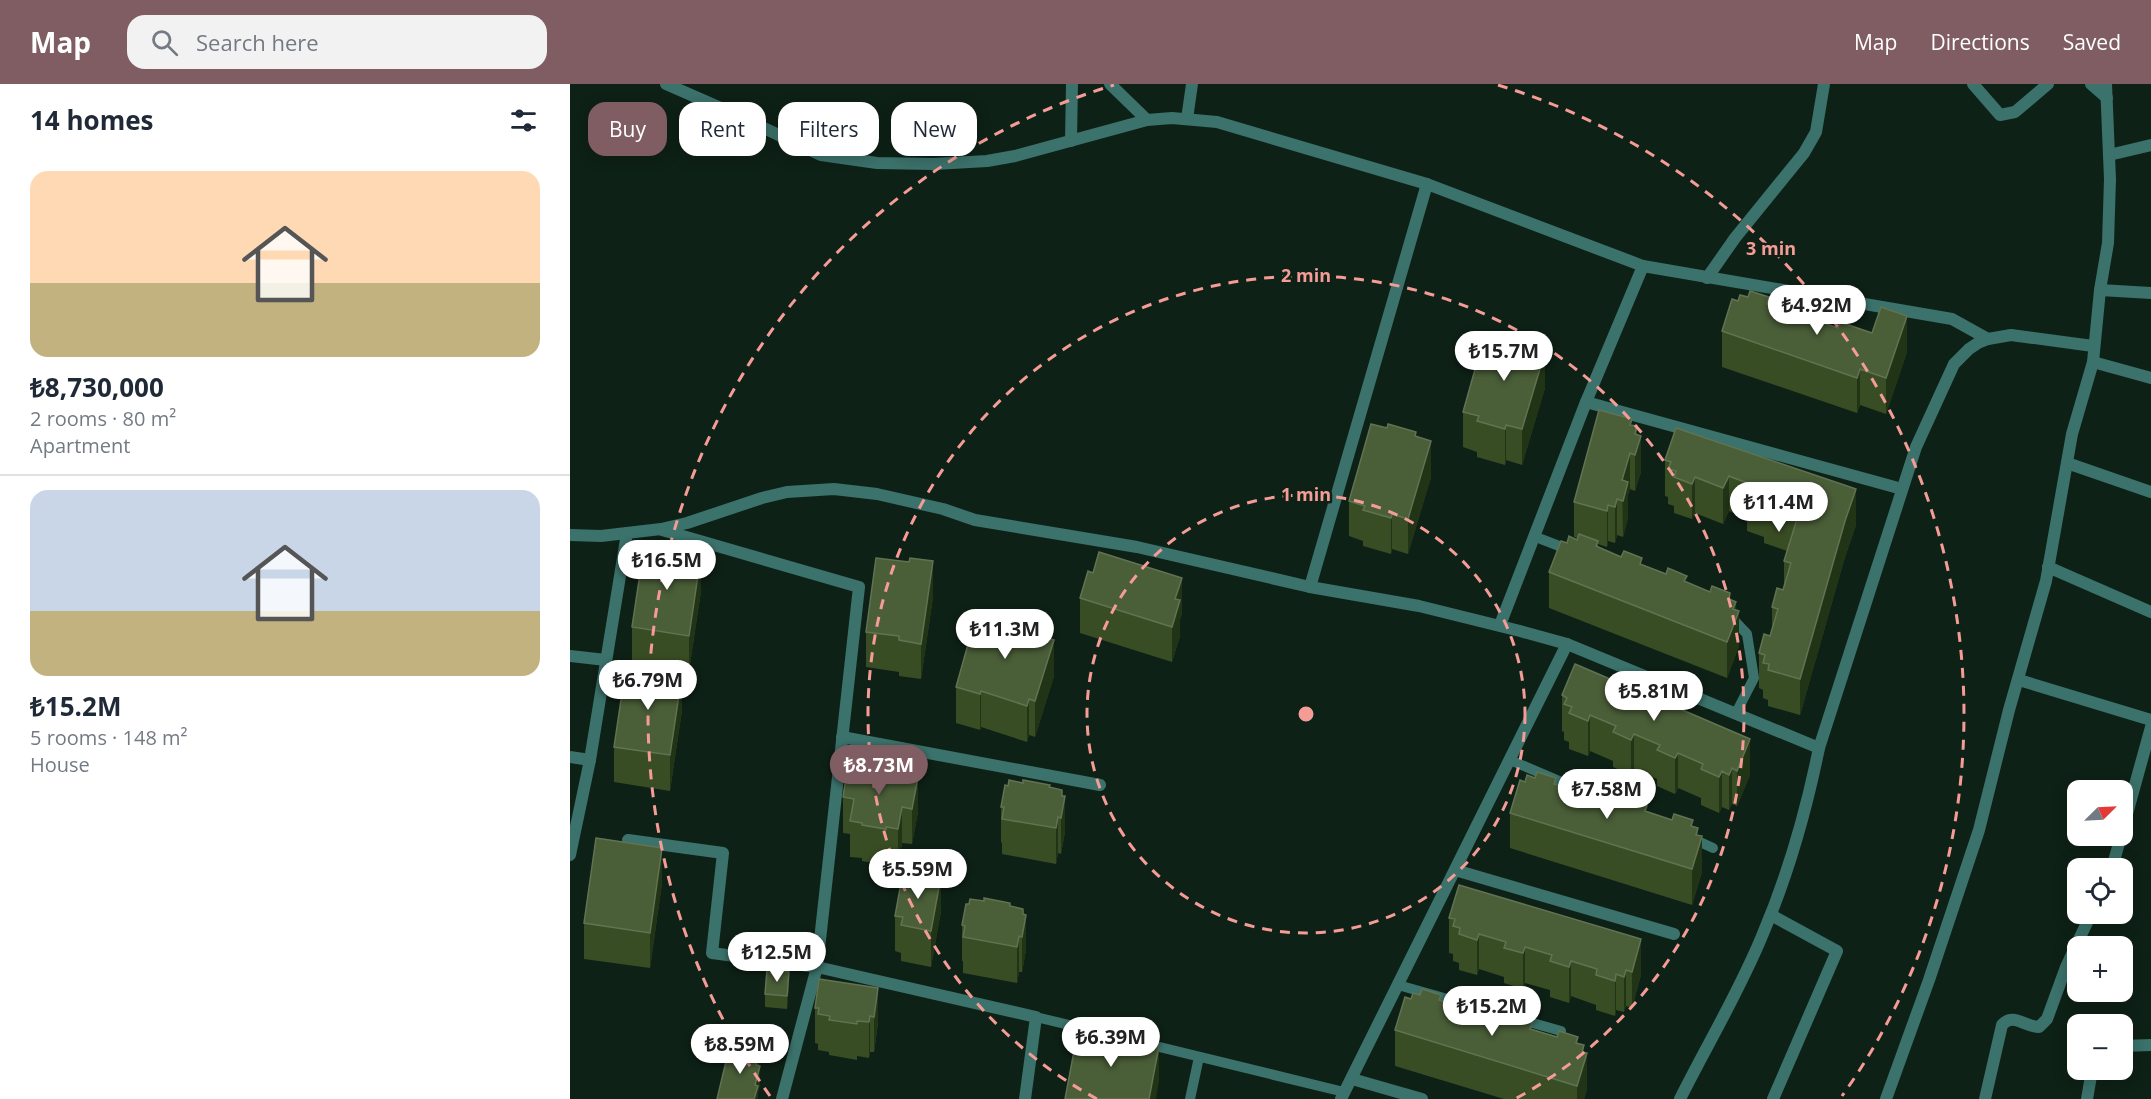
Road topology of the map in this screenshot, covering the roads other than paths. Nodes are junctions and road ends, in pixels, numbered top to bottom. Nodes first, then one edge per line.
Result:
1 (666, 84) edge
2 (1072, 84) edge
3 (1110, 84) edge
4 (1192, 84) edge
5 (1824, 84) edge
6 (1973, 84) edge
7 (2048, 84) edge
8 (2091, 84) edge
9 (2106, 84) edge
10 (2107, 98) junction
11 (1187, 119) junction
12 (1147, 120) junction
13 (1071, 141) junction
14 (2151, 145) edge
15 (2109, 155) junction
16 (1427, 184) junction
17 (1643, 266) junction
18 (1707, 278) junction
19 (2100, 290) junction
20 (2151, 293) edge
21 (1988, 339) junction
22 (2093, 346) junction
23 (2093, 362) junction
24 (2151, 378) edge
25 (1586, 402) junction
26 (2067, 463) junction
27 (1902, 489) junction
28 (2151, 492) edge
29 (661, 529) junction
30 (627, 533) junction
31 (570, 535) edge
32 (1541, 539) dead end
33 (1584, 555) edge
34 (2048, 567) junction
35 (1310, 587) junction
36 (1722, 610) edge
37 (2151, 612) edge
38 (1500, 625) junction
39 (1568, 644) junction
40 (570, 656) edge
41 (606, 660) junction
42 (2019, 680) junction
43 (1736, 713) junction
44 (2151, 720) edge
45 (2151, 726) edge
46 (842, 737) junction
47 (1819, 748) junction
48 (570, 758) edge
49 (590, 760) junction
50 (1510, 760) junction
51 (1100, 785) dead end
52 (2133, 793) edge
53 (1598, 798) edge
54 (1682, 834) edge
55 (628, 840) edge
56 (1713, 848) dead end
57 (570, 855) edge
58 (1455, 870) junction
59 (1771, 915) junction
60 (2086, 924) edge
61 (1674, 934) dead end
62 (817, 967) junction
63 (1398, 985) junction
64 (1036, 1017) junction
65 (1561, 1031) edge
66 (2151, 1045) edge
67 (2133, 1046) edge
68 (1199, 1057) junction
69 (1352, 1079) junction
70 (2090, 1080) edge
71 (1343, 1096) edge
72 (782, 1099) edge
73 (1025, 1099) edge
74 (1190, 1099) edge
75 (1422, 1099) edge
76 (1680, 1099) edge
77 (1773, 1099) edge
78 (1886, 1099) edge
79 (1985, 1099) edge
80 (2087, 1099) edge

1 - 13 street
2 - 13 street
3 - 12 street
4 - 11 street
5 - 18 street
6 - 7 street
8 - 10 street
9 - 10 street
10 - 15 street
11 - 12 street
11 - 16 street
12 - 13 street
14 - 15 street
15 - 19 street
16 - 17 street
16 - 35 street
17 - 18 street
17 - 25 street
18 - 21 street
19 - 20 street
19 - 22 street
21 - 22 street
21 - 27 street
22 - 23 street
23 - 24 street
23 - 26 street
25 - 27 street
25 - 38 street
26 - 28 street
26 - 34 street
27 - 47 street
29 - 30 street
29 - 35 street
29 - 46 street
30 - 31 street
30 - 41 street
32 - 33 lane
34 - 37 street
34 - 42 street
35 - 38 street
36 - 43 lane
38 - 39 street
39 - 43 street
39 - 50 street
40 - 41 street
41 - 49 street
42 - 44 street
42 - 78 street
43 - 47 street
45 - 52 street
46 - 51 street
46 - 62 street
47 - 59 street
48 - 49 street
49 - 57 street
50 - 53 lane
50 - 58 street
54 - 56 lane
55 - 62 street
58 - 61 street
58 - 63 street
59 - 76 street
59 - 77 street
60 - 79 street
62 - 64 street
62 - 72 street
63 - 65 lane
63 - 69 street
64 - 68 lane
64 - 73 street
66 - 67 street
68 - 71 lane
68 - 74 lane
69 - 71 street
69 - 75 street
70 - 80 street

